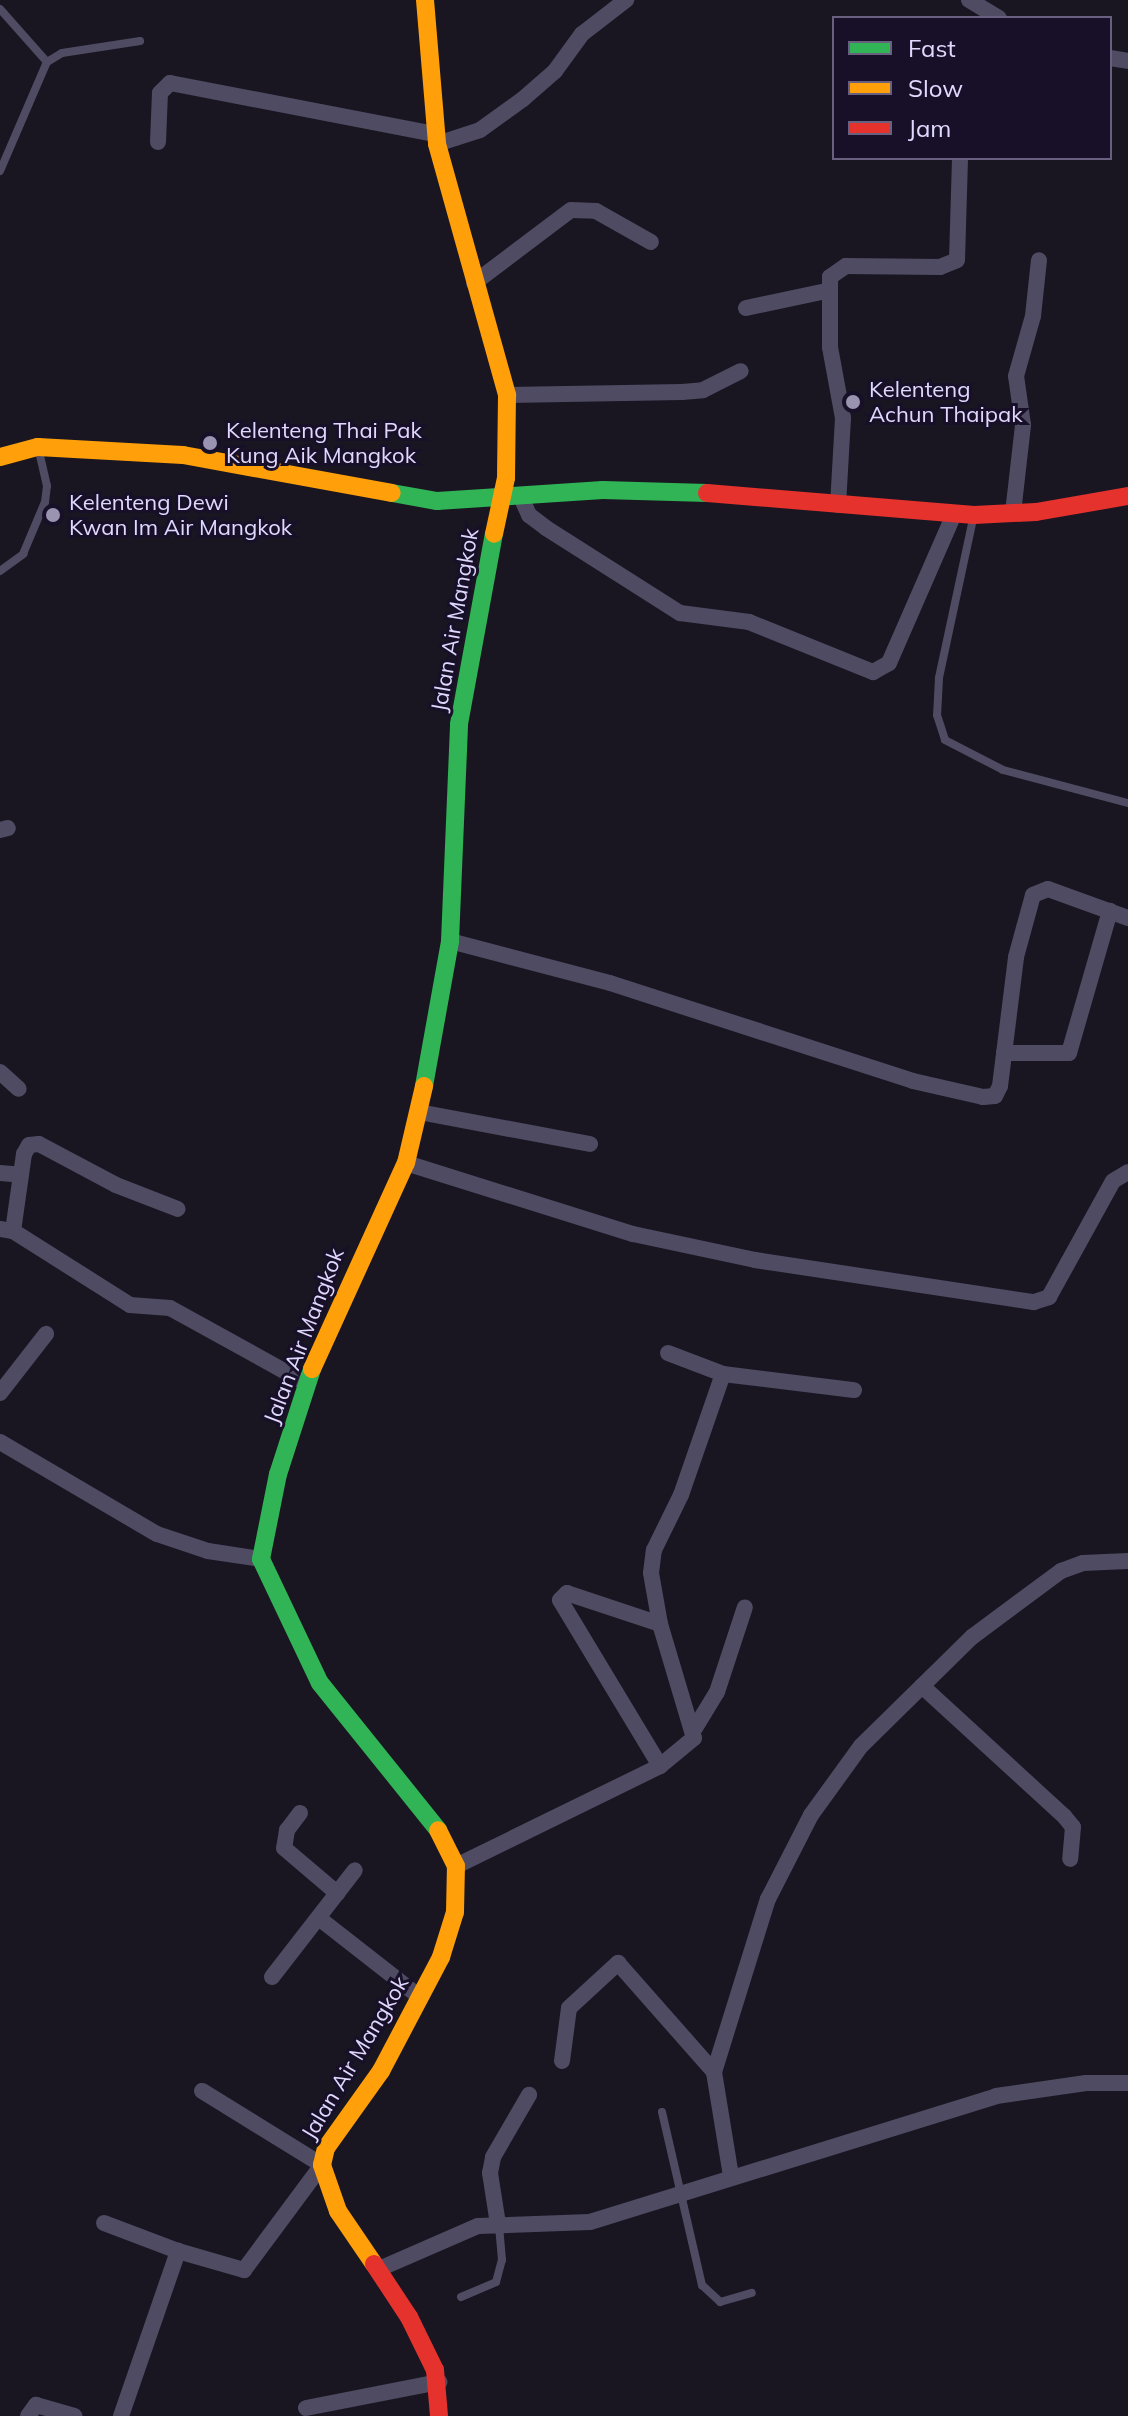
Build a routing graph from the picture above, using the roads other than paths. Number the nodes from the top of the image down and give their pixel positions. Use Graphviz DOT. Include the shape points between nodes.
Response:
graph roads {
  1 [pos="425,0"];
  2 [pos="626,0"];
  3 [pos="969,0"];
  4 [pos="0,9"];
  5 [pos="996,16"];
  6 [pos="140,41"];
  7 [pos="47,62"];
  8 [pos="436,139"];
  9 [pos="158,142"];
  10 [pos="960,160"];
  11 [pos="0,171"];
  12 [pos="651,242"];
  13 [pos="1039,260"];
  14 [pos="474,283"];
  15 [pos="826,291"];
  16 [pos="746,308"];
  17 [pos="741,371"];
  18 [pos="507,395"];
  19 [pos="38,447"];
  20 [pos="0,457"];
  21 [pos="1128,496"];
  22 [pos="511,498"];
  23 [pos="838,505"];
  24 [pos="1013,513"];
  25 [pos="954,514"];
  26 [pos="974,515"];
  27 [pos="0,571"];
  28 [pos="1128,803"];
  29 [pos="1110,911"];
  30 [pos="1128,918"];
  31 [pos="450,941"];
  32 [pos="1004,1053"];
  33 [pos="0,1072"];
  34 [pos="19,1089"];
  35 [pos="419,1112"];
  36 [pos="590,1144"];
  37 [pos="406,1163"];
  38 [pos="1128,1172"];
  39 [pos="0,1173"];
  40 [pos="21,1175"];
  41 [pos="178,1209"];
  42 [pos="7,1230"];
  43 [pos="46,1334"];
  44 [pos="668,1353"];
  45 [pos="723,1374"];
  46 [pos="306,1383"];
  47 [pos="854,1390"];
  48 [pos="0,1393"];
  49 [pos="0,1442"];
  50 [pos="261,1559"];
  51 [pos="1128,1561"];
  52 [pos="745,1607"];
  53 [pos="660,1624"];
  54 [pos="922,1686"];
  55 [pos="695,1728"];
  56 [pos="660,1766"];
  57 [pos="300,1813"];
  58 [pos="1070,1859"];
  59 [pos="456,1866"];
  60 [pos="355,1870"];
  61 [pos="337,1893"];
  62 [pos="320,1919"];
  63 [pos="272,1977"];
  64 [pos="420,1997"];
  65 [pos="562,2061"];
  66 [pos="714,2072"];
  67 [pos="1128,2083"];
  68 [pos="202,2091"];
  69 [pos="529,2095"];
  70 [pos="662,2112"];
  71 [pos="322,2165"];
  72 [pos="731,2176"];
  73 [pos="677,2193"];
  74 [pos="104,2223"];
  75 [pos="498,2224"];
  76 [pos="178,2251"];
  77 [pos="379,2269"];
  78 [pos="752,2293"];
  79 [pos="461,2297"];
  80 [pos="439,2382"];
  81 [pos="306,2408"];
  82 [pos="28,2416"];
  83 [pos="74,2416"];
  84 [pos="121,2416"];
  85 [pos="439,2416"];
  1 -- 8 [label="street, Jalan Air Mangkok"];
  2 -- 8 [label="street" via="582,34 555,71 523,99 480,130"];
  3 -- 5 [label="street"];
  4 -- 7 [label="lane"];
  6 -- 7 [label="lane" via="62,53"];
  7 -- 11 [label="lane"];
  8 -- 9 [label="street" via="170,83 160,93"];
  8 -- 14 [label="street, Jalan Air Mangkok"];
  10 -- 15 [label="street" via="957,260 940,267 846,266 830,277"];
  12 -- 14 [label="street" via="596,211 571,210"];
  13 -- 24 [label="street" via="1033,316 1016,376 1023,425"];
  14 -- 18 [label="street, Jalan Air Mangkok"];
  15 -- 16 [label="street"];
  15 -- 23 [label="street" via="843,418"];
  17 -- 18 [label="street" via="703,390"];
  18 -- 22 [label="street, Jalan Air Mangkok"];
  19 -- 20 [label="street, Jalan Air Mangkok"];
  19 -- 22 [label="street, Jalan Air Mangkok" via="183,455 437,501"];
  19 -- 27 [label="lane" via="47,486 45,502 23,554"];
  21 -- 24 [label="street, Jalan Air Mangkok"];
  22 -- 23 [label="street, Jalan Air Mangkok" via="603,490"];
  22 -- 25 [label="street" via="546,528 680,613 749,622 873,672 889,663"];
  22 -- 31 [label="street, Jalan Air Mangkok" via="469,650 459,724"];
  23 -- 25 [label="street, Jalan Air Mangkok"];
  24 -- 26 [label="street, Jalan Air Mangkok"];
  25 -- 26 [label="street, Jalan Air Mangkok"];
  26 -- 28 [label="lane" via="939,678 937,715 945,740 1003,770"];
  29 -- 30 [label="street"];
  29 -- 32 [label="street" via="1069,1053"];
  29 -- 32 [label="street" via="1048,889 1033,895 1016,957"];
  31 -- 32 [label="street" via="610,983 913,1081 983,1097 995,1096 1000,1086"];
  31 -- 35 [label="street, Jalan Air Mangkok"];
  33 -- 34 [label="street"];
  35 -- 36 [label="street"];
  35 -- 37 [label="street, Jalan Air Mangkok"];
  37 -- 38 [label="street" via="649,1237 755,1260 1034,1302 1049,1297 1113,1181"];
  37 -- 46 [label="street, Jalan Air Mangkok"];
  39 -- 40 [label="street"];
  40 -- 41 [label="street" via="29,1145 39,1144 116,1185"];
  40 -- 42 [label="street"];
  42 -- 46 [label="street" via="130,1305 170,1308"];
  43 -- 48 [label="street"];
  44 -- 45 [label="street"];
  45 -- 47 [label="street"];
  45 -- 53 [label="street" via="681,1495 654,1550 651,1573"];
  46 -- 50 [label="street, Jalan Air Mangkok" via="278,1474"];
  49 -- 50 [label="street" via="157,1534 208,1551"];
  50 -- 59 [label="street" via="320,1683 363,1743 436,1827"];
  51 -- 54 [label="street" via="1083,1563 1061,1571 972,1637"];
  52 -- 55 [label="street" via="717,1692"];
  53 -- 55 [label="street"];
  53 -- 56 [label="street" via="567,1593 560,1600"];
  54 -- 58 [label="street" via="1064,1816 1073,1827"];
  54 -- 66 [label="street" via="861,1746 811,1815 768,1899"];
  55 -- 56 [label="street" via="689,1745"];
  56 -- 59 [label="street"];
  57 -- 61 [label="street" via="287,1830 284,1848"];
  59 -- 64 [label="street, Jalan Air Mangkok" via="451,1931"];
  60 -- 61 [label="street"];
  61 -- 62 [label="street"];
  62 -- 63 [label="street"];
  62 -- 64 [label="street"];
  64 -- 71 [label="street, Jalan Air Mangkok" via="381,2071 326,2148"];
  65 -- 66 [label="street" via="569,2008 618,1963"];
  66 -- 72 [label="street"];
  67 -- 72 [label="street" via="1086,2083 996,2096"];
  68 -- 71 [label="street"];
  69 -- 75 [label="street" via="493,2157 490,2173"];
  70 -- 73 [label="lane"];
  71 -- 76 [label="street" via="244,2270"];
  71 -- 77 [label="street, Jalan Air Mangkok" via="338,2211"];
  72 -- 73 [label="street"];
  73 -- 75 [label="street" via="590,2222"];
  73 -- 78 [label="lane" via="708,2294 720,2302"];
  74 -- 76 [label="street"];
  75 -- 77 [label="street" via="460,2231"];
  75 -- 79 [label="lane" via="500,2274 487,2288"];
  76 -- 84 [label="street"];
  77 -- 80 [label="street, Jalan Air Mangkok"];
  80 -- 81 [label="street"];
  80 -- 85 [label="street, Jalan Air Mangkok"];
  82 -- 83 [label="street" via="36,2405"];
}
